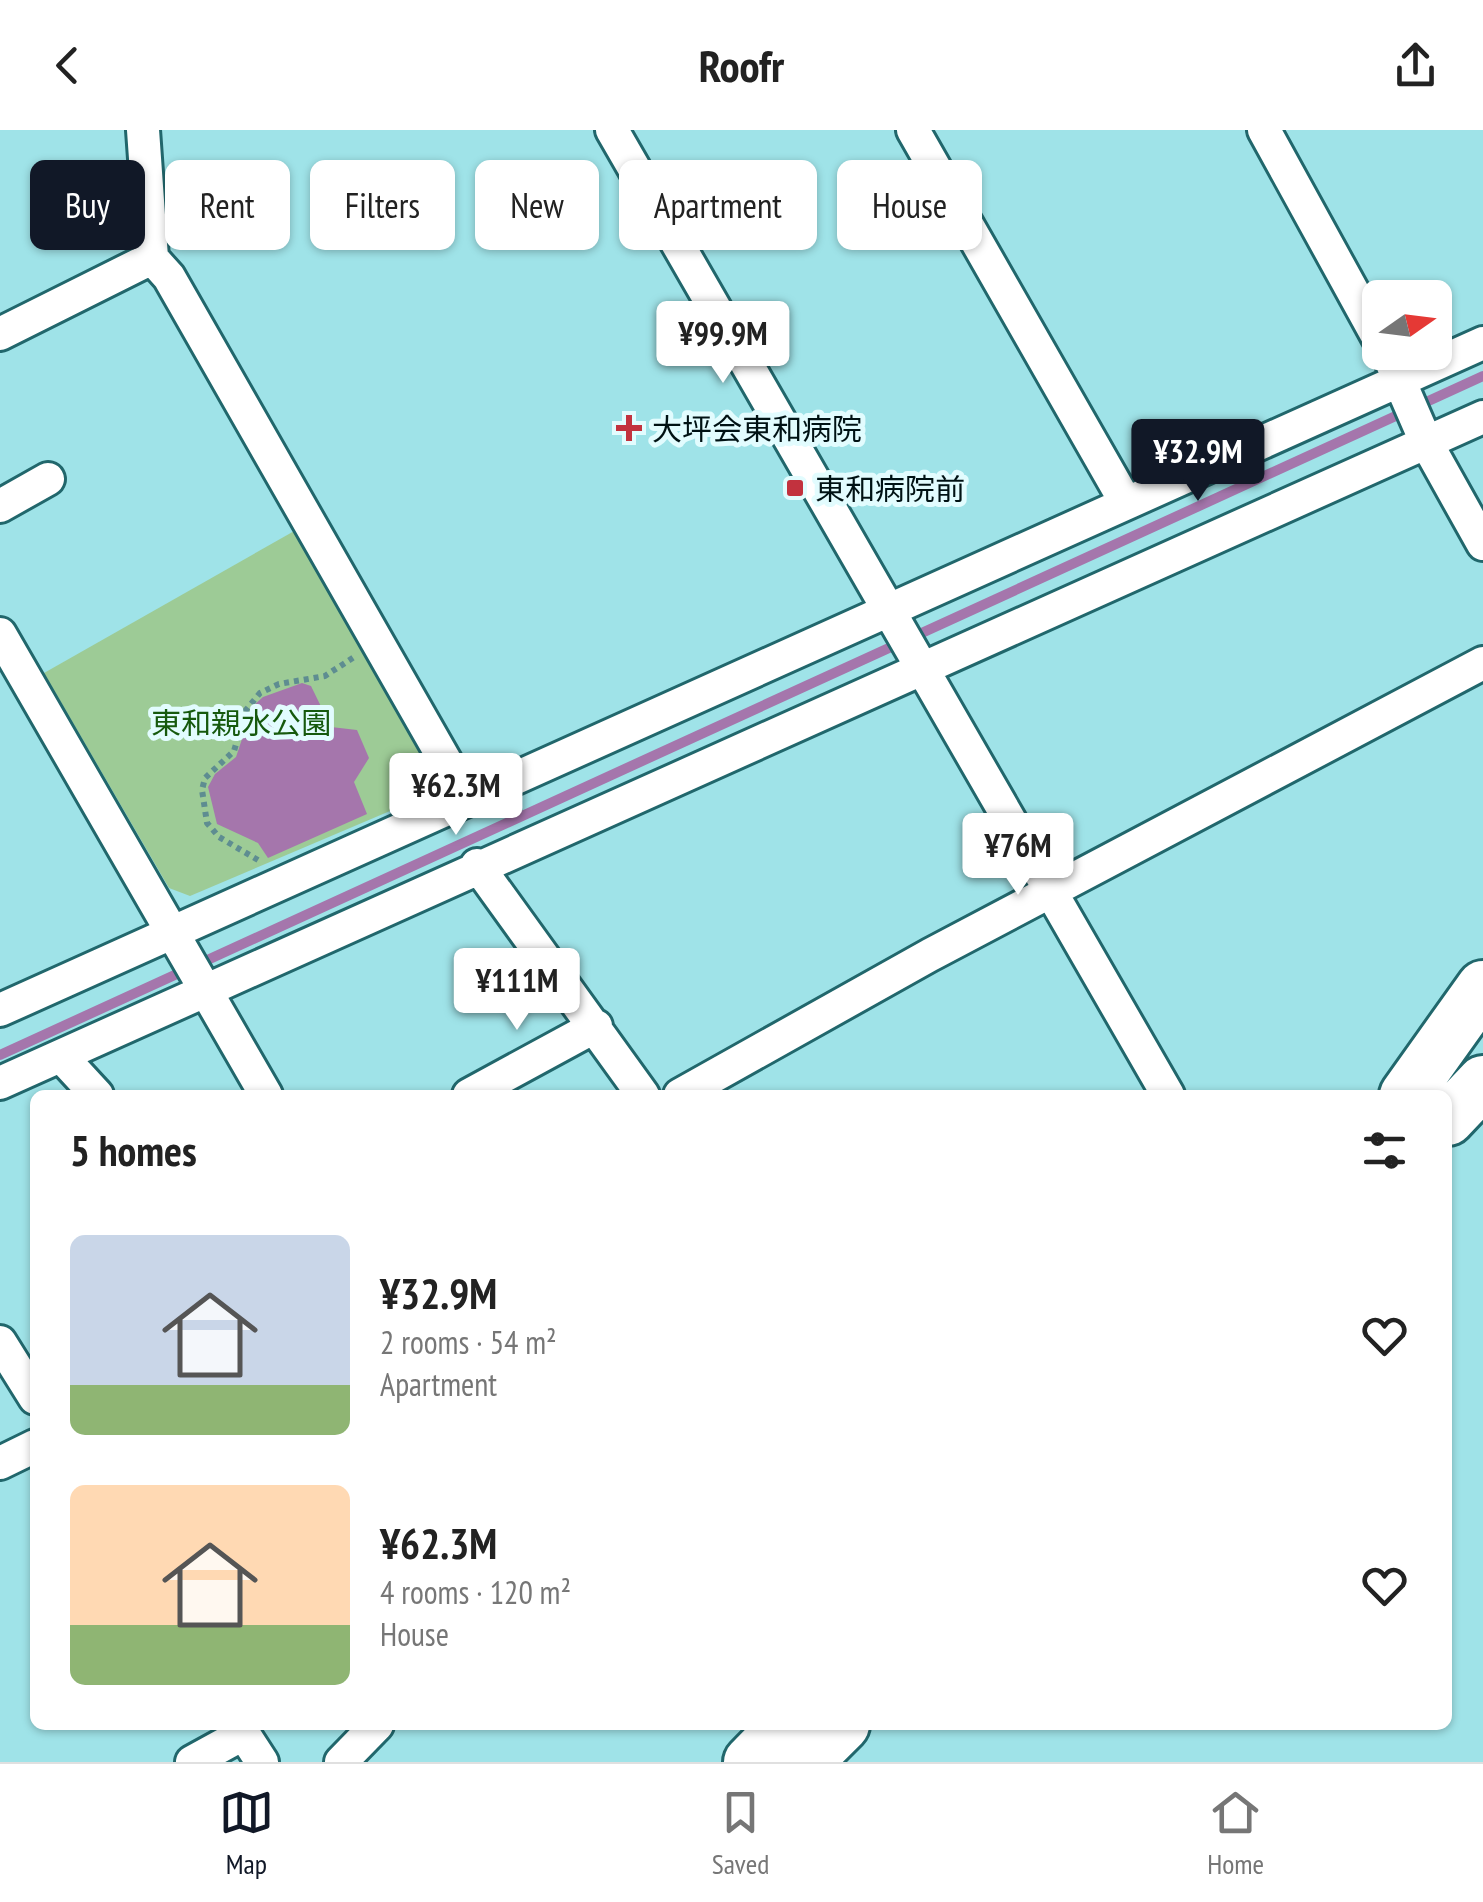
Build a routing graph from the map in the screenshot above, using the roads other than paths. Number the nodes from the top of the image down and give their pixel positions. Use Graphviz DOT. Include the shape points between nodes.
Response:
graph roads {
  1 [pos="143,130"];
  2 [pos="612,130"];
  3 [pos="913,130"];
  4 [pos="1264,130"];
  5 [pos="152,258"];
  6 [pos="1362,309"];
  7 [pos="0,334"];
  8 [pos="1483,343"];
  9 [pos="1452,351"];
  10 [pos="1388,370"];
  11 [pos="1395,370"];
  12 [pos="1483,417"];
  13 [pos="1426,442"];
  14 [pos="48,479"];
  15 [pos="1125,502"];
  16 [pos="0,506"];
  17 [pos="1483,544"];
  18 [pos="887,612"];
  19 [pos="0,634"];
  20 [pos="1483,663"];
  21 [pos="921,670"];
  22 [pos="466,799"];
  23 [pos="477,865"];
  24 [pos="1051,893"];
  25 [pos="171,930"];
  26 [pos="1483,987"];
  27 [pos="206,990"];
  28 [pos="0,1010"];
  29 [pos="1483,1024"];
  30 [pos="596,1026"];
  31 [pos="61,1056"];
  32 [pos="1483,1082"];
  33 [pos="0,1083"];
  34 [pos="92,1090"];
  35 [pos="263,1090"];
  36 [pos="478,1090"];
  37 [pos="641,1090"];
  38 [pos="689,1090"];
  39 [pos="1165,1090"];
  40 [pos="1412,1090"];
  41 [pos="1414,1090"];
  42 [pos="1483,1112"];
  43 [pos="1452,1114"];
  44 [pos="1452,1133"];
  45 [pos="0,1342"];
  46 [pos="30,1390"];
  47 [pos="30,1449"];
  48 [pos="0,1464"];
  49 [pos="240,1730"];
  50 [pos="373,1730"];
  51 [pos="781,1730"];
  52 [pos="837,1730"];
  53 [pos="192,1762"];
  54 [pos="262,1762"];
  55 [pos="341,1762"];
  56 [pos="750,1762"];
  57 [pos="806,1762"];
  1 -- 5 [label="street"];
  2 -- 18 [label="street"];
  3 -- 15 [label="street"];
  4 -- 6 [label="street"];
  5 -- 7 [label="street"];
  5 -- 22 [label="street"];
  8 -- 9 [label="street"];
  10 -- 15 [label="street"];
  11 -- 13 [label="street"];
  12 -- 13 [label="street"];
  13 -- 17 [label="street"];
  13 -- 21 [label="street"];
  14 -- 16 [label="street"];
  15 -- 18 [label="street"];
  18 -- 21 [label="street"];
  18 -- 22 [label="street"];
  19 -- 25 [label="street"];
  20 -- 24 [label="street"];
  21 -- 23 [label="street"];
  21 -- 24 [label="street"];
  22 -- 25 [label="street"];
  23 -- 27 [label="street"];
  23 -- 30 [label="street"];
  24 -- 38 [label="street"];
  24 -- 39 [label="street"];
  25 -- 27 [label="street"];
  25 -- 28 [label="street"];
  26 -- 40 [label="main road"];
  27 -- 31 [label="street"];
  27 -- 35 [label="street"];
  29 -- 41 [label="main road"];
  30 -- 36 [label="street"];
  30 -- 37 [label="street"];
  31 -- 33 [label="street"];
  31 -- 34 [label="street"];
  32 -- 43 [label="main road"];
  42 -- 44 [label="main road"];
  45 -- 46 [label="street"];
  47 -- 48 [label="street"];
  49 -- 53 [label="street"];
  49 -- 54 [label="street"];
  50 -- 55 [label="street"];
  51 -- 56 [label="main road"];
  52 -- 57 [label="main road"];
}
